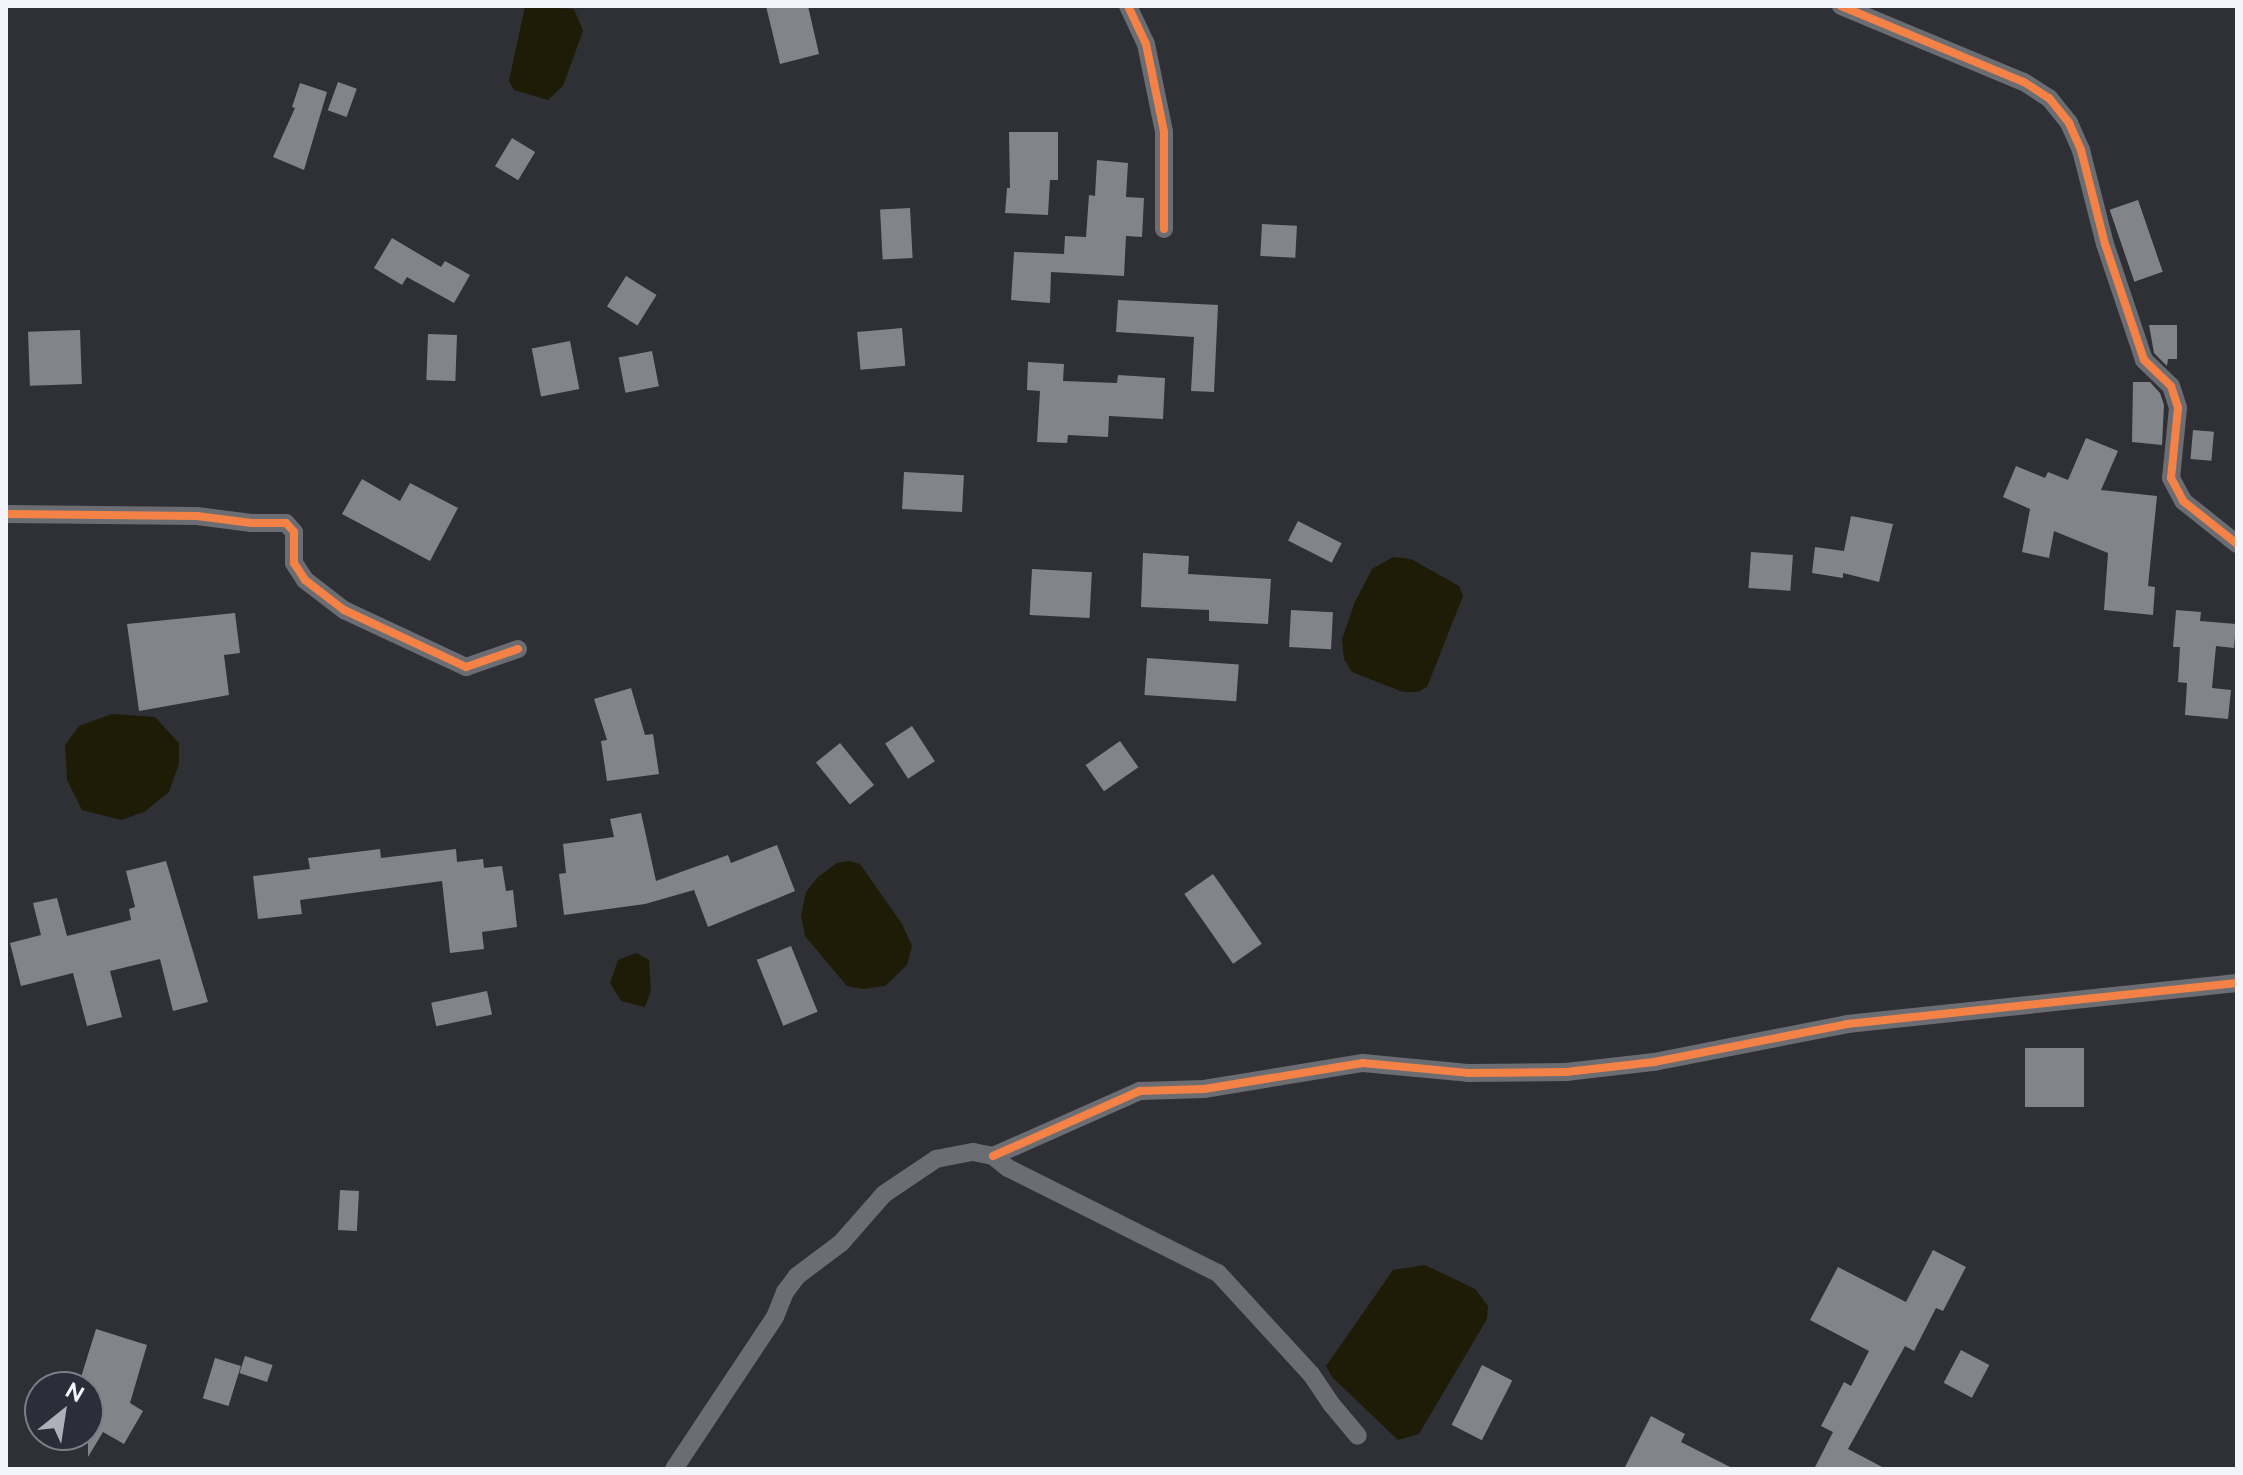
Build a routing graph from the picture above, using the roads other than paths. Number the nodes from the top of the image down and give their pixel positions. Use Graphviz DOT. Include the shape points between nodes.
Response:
graph roads {
  1 [pos="1128,6"];
  2 [pos="1841,6"];
  3 [pos="1164,229"];
  4 [pos="6,514"];
  5 [pos="2237,544"];
  6 [pos="518,649"];
  7 [pos="2237,983"];
  8 [pos="993,1156"];
  9 [pos="1358,1436"];
  10 [pos="674,1469"];
  1 -- 3 [label="street" via="1146,44 1164,132"];
  2 -- 5 [label="street" via="2024,82 2049,98 2069,123 2144,360 2171,386 2178,408 2171,478 2183,501"];
  4 -- 6 [label="street" via="197,516 286,523 294,532 294,563 305,580 344,610 466,667"];
  7 -- 8 [label="street" via="1847,1024 1654,1062 1566,1072 1468,1073 1363,1063 1204,1089 1140,1091"];
  8 -- 9 [label="street" via="1218,1273 1311,1374"];
  8 -- 10 [label="street" via="973,1152 936,1159 884,1194 841,1243 797,1276"];
}
